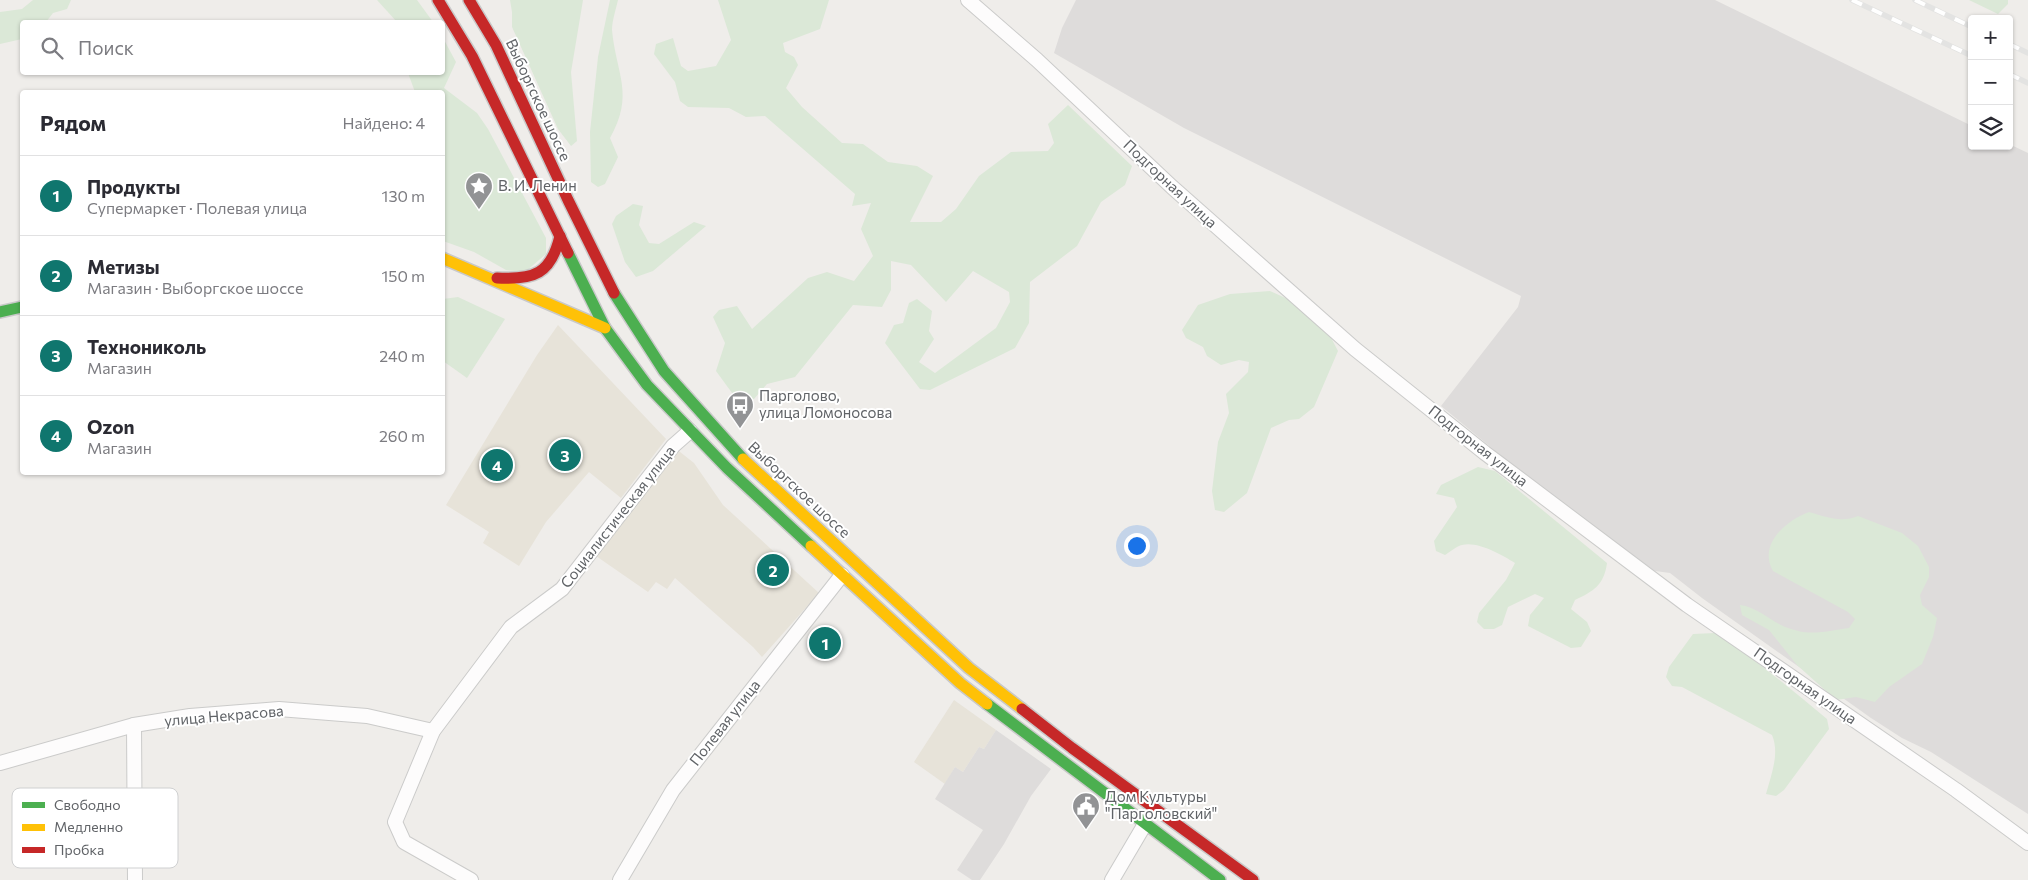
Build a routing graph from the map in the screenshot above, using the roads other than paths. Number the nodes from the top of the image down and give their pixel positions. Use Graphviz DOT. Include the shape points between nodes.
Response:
graph roads {
  1 [pos="438,0"];
  2 [pos="469,0"];
  3 [pos="968,0"];
  4 [pos="560,236"];
  5 [pos="445,259"];
  6 [pos="484,277"];
  7 [pos="20,307"];
  8 [pos="0,312"];
  9 [pos="605,328"];
  10 [pos="690,431"];
  11 [pos="842,575"];
  12 [pos="134,725"];
  13 [pos="433,731"];
  14 [pos="0,763"];
  15 [pos="134,788"];
  16 [pos="1145,824"];
  17 [pos="2028,843"];
  18 [pos="471,880"];
  19 [pos="620,880"];
  20 [pos="1112,880"];
  21 [pos="1220,880"];
  22 [pos="1253,880"];
  1 -- 4 [label="main road" via="472,56"];
  2 -- 22 [label="main road, Выборгское шоссе" via="496,45 610,286 664,371 693,404 740,456 969,668"];
  3 -- 17 [label="street, Подгорная улица" via="1355,349 1687,605"];
  4 -- 6 [label="main road" via="552,262 536,275 514,279"];
  4 -- 9 [label="main road"];
  5 -- 6 [label="main road"];
  6 -- 9 [label="main road"];
  7 -- 8 [label="main road"];
  9 -- 10 [label="main road" via="647,385"];
  10 -- 11 [label="main road"];
  10 -- 13 [label="street, Социалистическая улица" via="673,446 562,589 511,627"];
  11 -- 16 [label="main road" via="960,683"];
  11 -- 19 [label="street, Полевая улица" via="673,790"];
  12 -- 13 [label="street, улица Некрасова" via="190,716 279,709 368,716"];
  12 -- 14 [label="street, улица Некрасова"];
  12 -- 15 [label="street"];
  13 -- 18 [label="street, Социалистическая улица" via="395,822 404,842"];
  16 -- 20 [label="street"];
  16 -- 21 [label="main road"];
}
